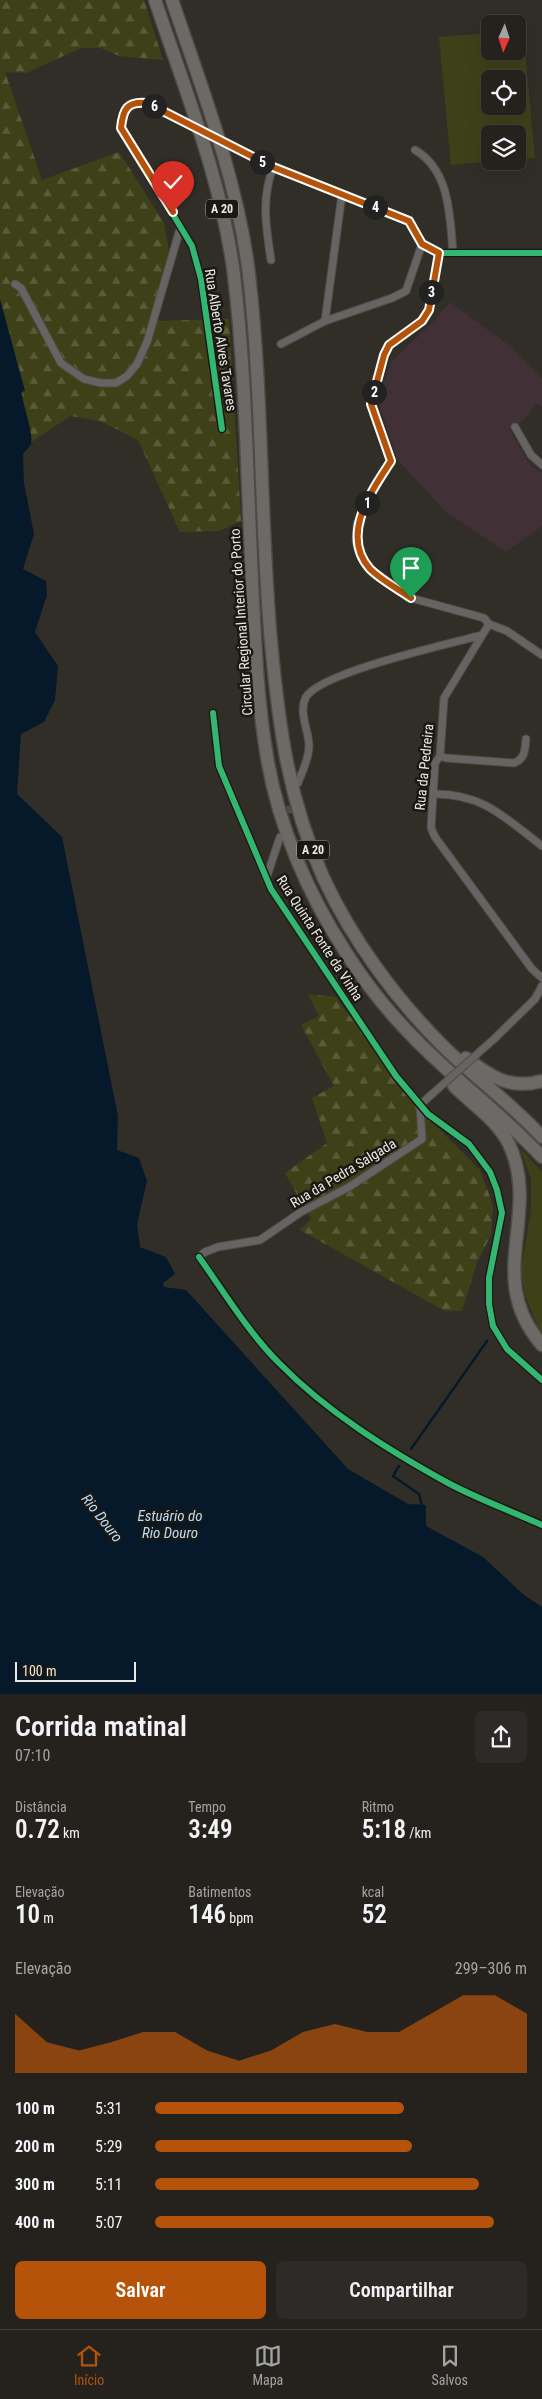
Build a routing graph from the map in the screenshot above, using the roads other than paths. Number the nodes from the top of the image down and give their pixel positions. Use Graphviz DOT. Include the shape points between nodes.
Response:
graph roads {
  1 [pos="155,0"];
  2 [pos="172,0"];
  3 [pos="415,150"];
  4 [pos="273,167"];
  5 [pos="342,194"];
  6 [pos="180,229"];
  7 [pos="422,244"];
  8 [pos="439,253"];
  9 [pos="453,253"];
  10 [pos="542,253"];
  11 [pos="271,260"];
  12 [pos="15,284"];
  13 [pos="325,321"];
  14 [pos="280,344"];
  15 [pos="515,427"];
  16 [pos="222,429"];
  17 [pos="542,465"];
  18 [pos="489,624"];
  19 [pos="482,635"];
  20 [pos="542,654"];
  21 [pos="214,713"];
  22 [pos="526,740"];
  23 [pos="440,756"];
  24 [pos="298,783"];
  25 [pos="435,794"];
  26 [pos="280,837"];
  27 [pos="542,846"];
  28 [pos="266,879"];
  29 [pos="542,978"];
  30 [pos="542,986"];
  31 [pos="427,1028"];
  32 [pos="416,1040"];
  33 [pos="542,1081"];
  34 [pos="420,1105"];
  35 [pos="542,1137"];
  36 [pos="542,1157"];
  37 [pos="216,1281"];
  38 [pos="542,1345"];
  39 [pos="542,1380"];
  1 -- 32 [label="highway, Circular Regional Interior do Porto / A 20" via="221,206 234,274 240,330 257,678 270,771 285,826 309,886 344,950 382,1003"];
  2 -- 31 [label="highway, Circular Regional Interior do Porto / A 20" via="237,206 249,273 268,606 284,754 302,822 324,879 359,941 396,993"];
  3 -- 9 [label="street" via="427,157 448,194"];
  4 -- 5 [label="street"];
  4 -- 6 [label="street, Rua Alberto Alves Tavares, bridge" via="147,103 136,102 128,107 122,115 121,128 173,212"];
  4 -- 11 [label="street" via="264,207"];
  5 -- 7 [label="street" via="409,221"];
  5 -- 13 [label="street"];
  6 -- 12 [label="street" via="147,342 128,376 116,383 84,379 61,363 21,288"];
  6 -- 16 [label="street, Rua Alberto Alves Tavares" via="192,246 201,279"];
  7 -- 8 [label="street"];
  7 -- 13 [label="street" via="406,291"];
  8 -- 9 [label="street"];
  8 -- 18 [label="street" via="429,310 422,321 389,345 384,355 371,404 391,461 376,484 358,524 356,541 371,570 411,598 484,618"];
  9 -- 10 [label="street"];
  13 -- 14 [label="street"];
  15 -- 17 [label="street" via="531,455"];
  18 -- 19 [label="street, Rua da Pedreira"];
  18 -- 20 [label="street"];
  19 -- 23 [label="street, Rua da Pedreira" via="444,698"];
  19 -- 24 [label="street" via="382,662 316,688 306,697 304,706 309,746"];
  21 -- 28 [label="street, Rua Quinta Fonte da Vinha" via="219,766"];
  22 -- 23 [label="street" via="524,755 514,763"];
  23 -- 25 [label="street, Rua da Pedreira" via="435,763"];
  25 -- 27 [label="street" via="454,794 486,804"];
  25 -- 29 [label="street, Rua da Pedreira" via="431,828 435,837 532,969"];
  26 -- 28 [label="street"];
  28 -- 34 [label="street, Rua Quinta Fonte da Vinha" via="396,1076"];
  30 -- 34 [label="street, bridge" via="535,999 494,1039"];
  31 -- 33 [label="highway" via="494,1077 511,1084 529,1085"];
  31 -- 35 [label="highway, Circular Regional Interior do Porto / A 20"];
  32 -- 36 [label="highway, Circular Regional Interior do Porto / A 20"];
  32 -- 38 [label="highway" via="433,1066 493,1122 509,1144 519,1169 522,1189 514,1261 515,1286 521,1311"];
  34 -- 37 [label="street, Rua da Pedra Salgada" via="422,1139 260,1240 218,1247 199,1257"];
  34 -- 39 [label="street, Rua Quinta Fonte da Vinha" via="470,1144 490,1172 502,1213 490,1278 489,1304 493,1326 507,1349"];
}
